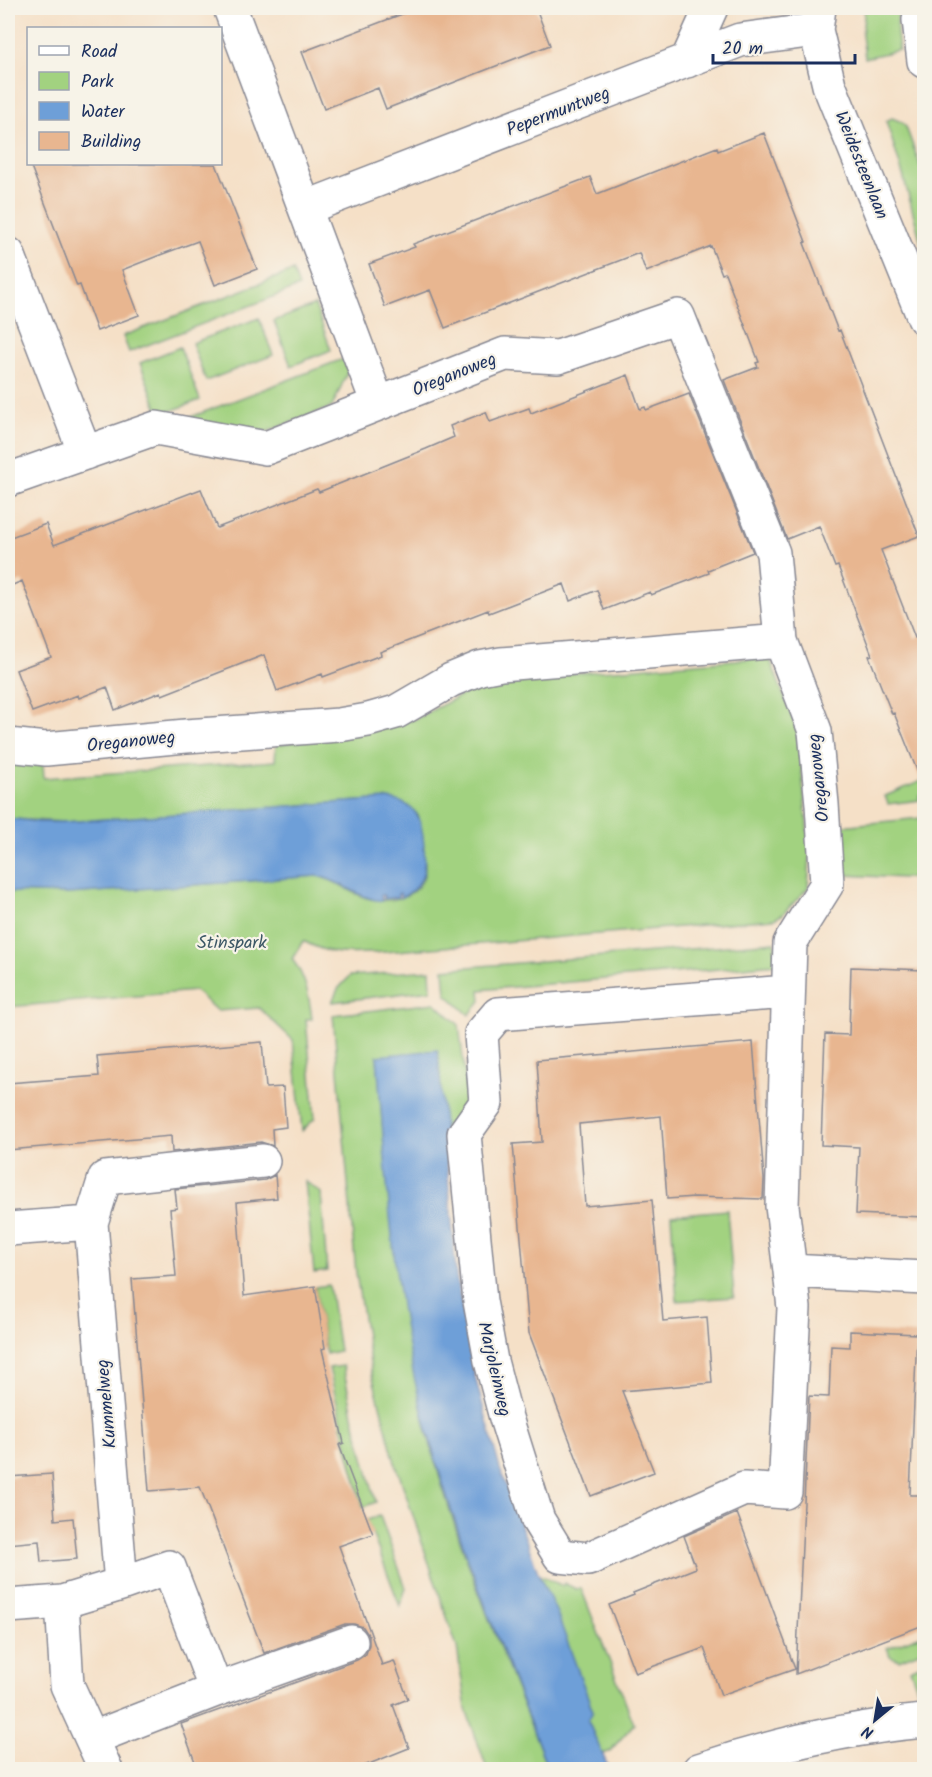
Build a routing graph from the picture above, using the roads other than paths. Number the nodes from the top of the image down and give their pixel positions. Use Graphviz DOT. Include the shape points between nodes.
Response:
graph roads {
  1 [pos="230,8"];
  2 [pos="711,8"];
  3 [pos="921,8"];
  4 [pos="818,19"];
  5 [pos="687,61"];
  6 [pos="924,61"];
  7 [pos="305,208"];
  8 [pos="8,254"];
  9 [pos="924,318"];
  10 [pos="378,404"];
  11 [pos="85,453"];
  12 [pos="8,480"];
  13 [pos="781,641"];
  14 [pos="8,745"];
  15 [pos="827,884"];
  16 [pos="787,992"];
  17 [pos="262,1161"];
  18 [pos="91,1223"];
  19 [pos="8,1229"];
  20 [pos="790,1271"];
  21 [pos="924,1278"];
  22 [pos="120,1584"];
  23 [pos="62,1602"];
  24 [pos="8,1606"];
  25 [pos="351,1642"];
  26 [pos="216,1690"];
  27 [pos="924,1721"];
  28 [pos="93,1738"];
  29 [pos="106,1770"];
  30 [pos="699,1770"];
  1 -- 7 [label="street"];
  2 -- 5 [label="street"];
  3 -- 6 [label="street"];
  4 -- 5 [label="street, Pepermuntweg" via="740,40"];
  4 -- 9 [label="street, Weidesteenlaan" via="829,86"];
  5 -- 7 [label="street, Pepermuntweg"];
  7 -- 10 [label="street"];
  8 -- 11 [label="street"];
  10 -- 11 [label="street, Oreganoweg" via="266,448 156,428"];
  10 -- 13 [label="street, Oreganoweg" via="505,354 558,357 678,316 773,553"];
  11 -- 12 [label="street, Oreganoweg"];
  13 -- 14 [label="street, Oreganoweg" via="501,664 451,680 396,712 339,725 46,749"];
  13 -- 15 [label="street, Oreganoweg" via="815,730"];
  15 -- 16 [label="street, Marjoleinweg" via="790,943"];
  16 -- 20 [label="street, Marjoleinweg" via="782,1206"];
  16 -- 20 [label="street, Marjoleinweg" via="498,1014 481,1034 486,1103 464,1134 480,1301 506,1418 538,1520 560,1556 588,1559 744,1489 785,1492 794,1308"];
  17 -- 18 [label="street, Kummelweg" via="105,1178"];
  18 -- 19 [label="street"];
  18 -- 22 [label="street, Kummelweg"];
  20 -- 21 [label="street"];
  22 -- 23 [label="street"];
  22 -- 26 [label="street" via="169,1567"];
  23 -- 24 [label="street"];
  23 -- 28 [label="street" via="67,1685"];
  25 -- 26 [label="street"];
  26 -- 28 [label="street"];
  27 -- 30 [label="street" via="809,1738"];
  28 -- 29 [label="street"];
}
